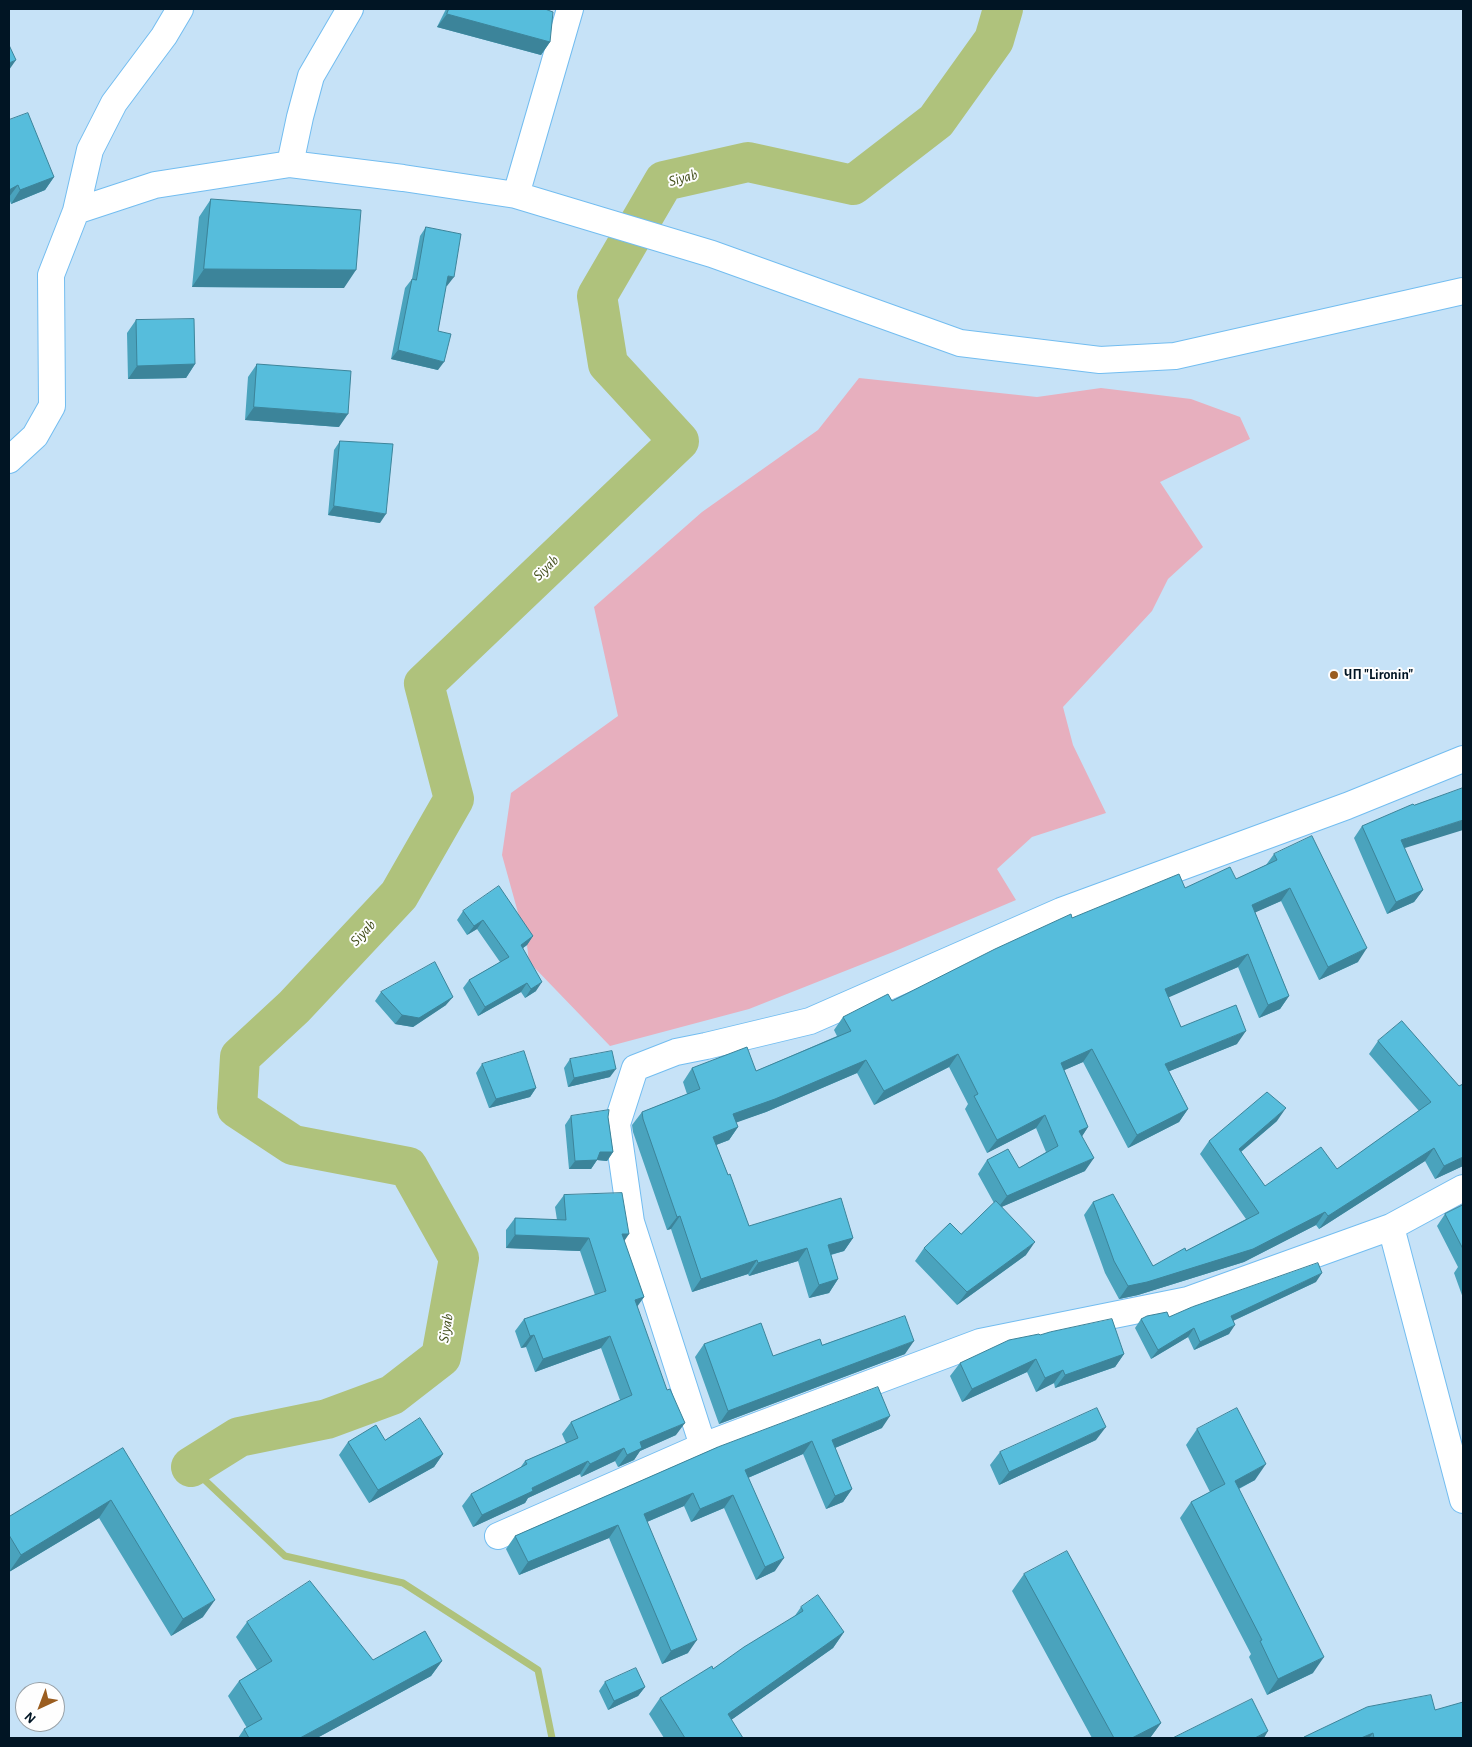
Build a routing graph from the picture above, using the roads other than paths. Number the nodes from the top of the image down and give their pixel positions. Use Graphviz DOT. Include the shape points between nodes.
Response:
graph roads {
  1 [pos="180,9"];
  2 [pos="350,9"];
  3 [pos="570,9"];
  4 [pos="290,164"];
  5 [pos="516,194"];
  6 [pos="76,211"];
  7 [pos="1463,291"];
  8 [pos="9,460"];
  9 [pos="1463,759"];
  10 [pos="1463,1188"];
  11 [pos="1391,1226"];
  12 [pos="703,1446"];
  13 [pos="1463,1500"];
  14 [pos="498,1536"];
  1 -- 6 [label="street" via="114,103 90,150"];
  2 -- 4 [label="street" via="311,76"];
  3 -- 5 [label="street"];
  4 -- 5 [label="street"];
  4 -- 6 [label="street" via="155,185"];
  5 -- 7 [label="street" via="712,254 960,343 1100,360 1175,356"];
  6 -- 8 [label="street" via="51,275 52,406 35,436"];
  9 -- 12 [label="street" via="1347,806 1060,911 810,1021 676,1052 635,1068 617,1124 631,1222"];
  10 -- 11 [label="street"];
  11 -- 12 [label="street" via="1188,1300 980,1342"];
  11 -- 13 [label="street"];
  12 -- 14 [label="street"];
}
